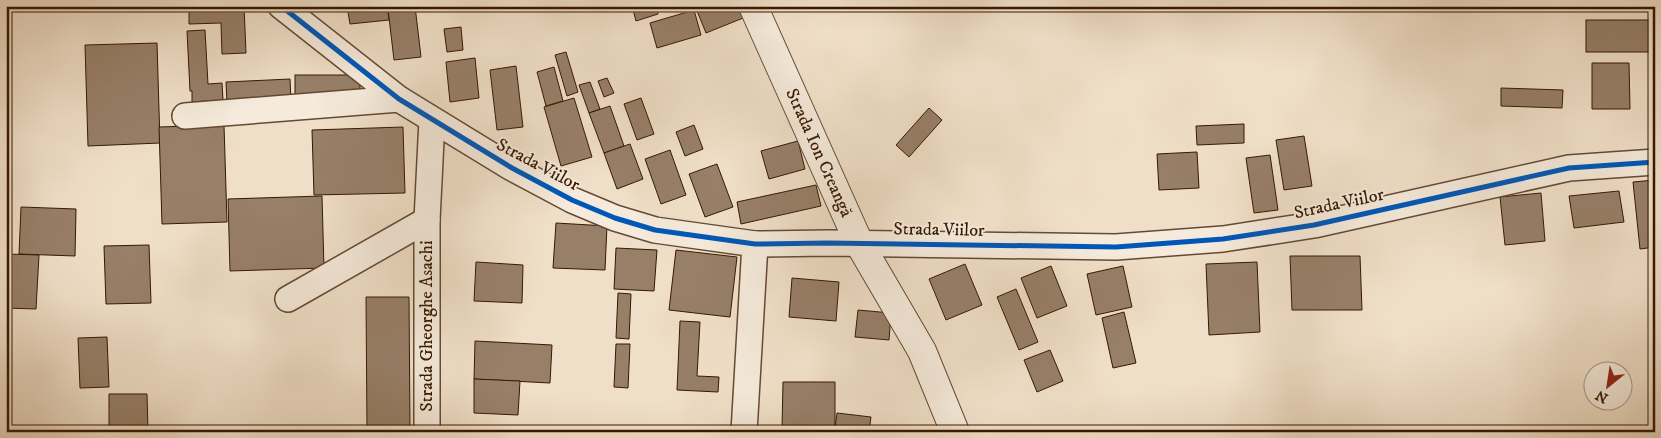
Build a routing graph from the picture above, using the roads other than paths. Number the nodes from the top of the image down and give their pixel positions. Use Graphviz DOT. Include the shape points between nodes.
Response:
graph roads {
  1 [pos="281,6"];
  2 [pos="753,6"];
  3 [pos="398,99"];
  4 [pos="185,116"];
  5 [pos="432,120"];
  6 [pos="1655,162"];
  7 [pos="427,220"];
  8 [pos="859,243"];
  9 [pos="755,244"];
  10 [pos="288,299"];
  11 [pos="427,432"];
  12 [pos="744,432"];
  13 [pos="954,432"];
  1 -- 3 [label="street, Strada Viilor"];
  2 -- 8 [label="street, Strada Ion Creangă"];
  3 -- 4 [label="street"];
  3 -- 5 [label="street, Strada Viilor"];
  5 -- 7 [label="street, Strada Gheorghe Asachi"];
  5 -- 9 [label="street, Strada Viilor" via="512,168 572,200 615,218 655,230"];
  6 -- 8 [label="street, Strada Viilor" via="1569,168 1314,225 1223,240 1116,247"];
  7 -- 10 [label="street, Strada Gheorghe Asachi"];
  7 -- 11 [label="street, Strada Gheorghe Asachi"];
  8 -- 9 [label="street, Strada Viilor"];
  8 -- 13 [label="street, Strada Ion Creangă" via="922,351"];
  9 -- 12 [label="street"];
}
